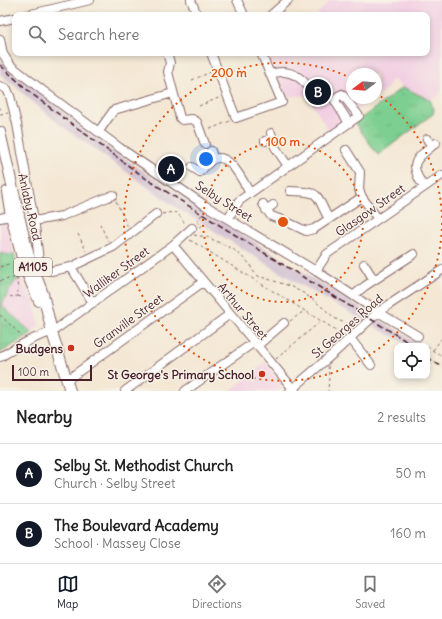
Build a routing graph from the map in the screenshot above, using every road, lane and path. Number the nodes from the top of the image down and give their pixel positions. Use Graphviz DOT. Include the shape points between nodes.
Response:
graph roads {
  1 [pos="191,0"];
  2 [pos="237,0"];
  3 [pos="288,0"];
  4 [pos="84,1"];
  5 [pos="39,12"];
  6 [pos="195,12"];
  7 [pos="243,12"];
  8 [pos="274,12"];
  9 [pos="12,19"];
  10 [pos="0,21"];
  11 [pos="0,38"];
  12 [pos="168,56"];
  13 [pos="212,56"];
  14 [pos="262,56"];
  15 [pos="217,69"];
  16 [pos="271,74"];
  17 [pos="192,80"];
  18 [pos="0,86"];
  19 [pos="173,93"];
  20 [pos="227,94"];
  21 [pos="318,100"];
  22 [pos="199,106"];
  23 [pos="0,107"];
  24 [pos="0,113"];
  25 [pos="236,118"];
  26 [pos="350,123"];
  27 [pos="210,129"];
  28 [pos="99,131"];
  29 [pos="0,132"];
  30 [pos="427,139"];
  31 [pos="265,141"];
  32 [pos="205,144"];
  33 [pos="341,158"];
  34 [pos="0,162"];
  35 [pos="192,166"];
  36 [pos="288,166"];
  37 [pos="442,175"];
  38 [pos="424,187"];
  39 [pos="250,193"];
  40 [pos="294,194"];
  41 [pos="113,195"];
  42 [pos="362,196"];
  43 [pos="12,200"];
  44 [pos="267,206"];
  45 [pos="204,211"];
  46 [pos="156,214"];
  47 [pos="11,216"];
  48 [pos="0,218"];
  49 [pos="228,218"];
  50 [pos="329,219"];
  51 [pos="378,219"];
  52 [pos="34,221"];
  53 [pos="100,224"];
  54 [pos="189,230"];
  55 [pos="131,233"];
  56 [pos="78,234"];
  57 [pos="173,245"];
  58 [pos="111,248"];
  59 [pos="409,254"];
  60 [pos="89,258"];
  61 [pos="11,263"];
  62 [pos="364,264"];
  63 [pos="0,267"];
  64 [pos="71,267"];
  65 [pos="442,270"];
  66 [pos="316,271"];
  67 [pos="374,280"];
  68 [pos="0,281"];
  69 [pos="203,282"];
  70 [pos="354,295"];
  71 [pos="10,296"];
  72 [pos="18,296"];
  73 [pos="24,298"];
  74 [pos="93,303"];
  75 [pos="304,310"];
  76 [pos="378,312"];
  77 [pos="230,314"];
  78 [pos="0,315"];
  79 [pos="321,321"];
  80 [pos="284,323"];
  81 [pos="358,330"];
  82 [pos="52,332"];
  83 [pos="418,336"];
  84 [pos="350,338"];
  85 [pos="442,338"];
  86 [pos="25,342"];
  87 [pos="255,344"];
  88 [pos="430,349"];
  89 [pos="433,351"];
  90 [pos="442,356"];
  91 [pos="0,357"];
  92 [pos="327,359"];
  93 [pos="272,363"];
  94 [pos="372,365"];
  95 [pos="67,380"];
  96 [pos="293,390"];
  97 [pos="70,391"];
  98 [pos="125,391"];
  99 [pos="185,391"];
  100 [pos="328,391"];
  1 -- 6 [label="street"];
  2 -- 7 [label="street"];
  3 -- 8 [label="street"];
  4 -- 5 [label="street"];
  9 -- 10 [label="street"];
  11 -- 28 [label="street, Selby Street" via="3,54 10,65"];
  12 -- 19 [label="street" via="170,63 168,72"];
  13 -- 15 [label="street"];
  14 -- 16 [label="street"];
  15 -- 17 [label="path"];
  15 -- 20 [label="street"];
  16 -- 21 [label="street" via="282,72 299,77"];
  16 -- 25 [label="street" via="282,102"];
  18 -- 52 [label="street, Anlaby Road" via="7,89 10,96"];
  19 -- 28 [label="street" via="114,110"];
  19 -- 32 [label="street" via="181,119 192,119 197,122"];
  20 -- 22 [label="path"];
  20 -- 25 [label="street"];
  23 -- 24 [label="path"];
  25 -- 27 [label="path"];
  26 -- 26 [label="street" via="359,116 342,94 335,101"];
  26 -- 36 [label="street"];
  28 -- 49 [label="street, Selby Street" via="206,206"];
  29 -- 43 [label="main road, Anlaby Road / A1105"];
  30 -- 38 [label="street" via="434,145 419,156 415,167 415,175"];
  31 -- 36 [label="street" via="272,135 275,147"];
  33 -- 42 [label="street" via="347,152 360,172 358,190"];
  34 -- 43 [label="main road, Anlaby Road / A1105"];
  35 -- 39 [label="street" via="200,172 212,155 226,159"];
  36 -- 39 [label="street"];
  37 -- 38 [label="street, Glasgow Street"];
  38 -- 51 [label="street, Glasgow Street"];
  39 -- 49 [label="street" via="239,200"];
  40 -- 50 [label="street" via="311,192 318,195"];
  41 -- 52 [label="street" via="62,216"];
  41 -- 55 [label="path"];
  42 -- 50 [label="street"];
  42 -- 51 [label="street"];
  43 -- 47 [label="main road, Anlaby Road / A1105"];
  43 -- 82 [label="main road, Anlaby Road / A1105" via="43,294"];
  44 -- 50 [label="street" via="271,216 306,231"];
  45 -- 54 [label="path, bridge"];
  46 -- 54 [label="path" via="173,211"];
  46 -- 55 [label="street"];
  47 -- 48 [label="street"];
  47 -- 82 [label="main road, Anlaby Road / A1105" via="25,269"];
  49 -- 66 [label="street, Selby Street"];
  51 -- 66 [label="street, Glasgow Street" via="327,254"];
  52 -- 64 [label="street, Anlaby Road" via="39,261 45,269 51,271"];
  53 -- 58 [label="path"];
  54 -- 57 [label="street, Walliker Street"];
  54 -- 75 [label="path"];
  54 -- 81 [label="path" via="233,249 250,264 258,276 290,286 305,294 336,320"];
  55 -- 58 [label="street"];
  56 -- 60 [label="path"];
  57 -- 69 [label="street, Arthur Street"];
  57 -- 74 [label="street, Walliker Street"];
  58 -- 60 [label="street"];
  59 -- 67 [label="street"];
  60 -- 64 [label="street"];
  61 -- 63 [label="path"];
  62 -- 67 [label="street"];
  64 -- 74 [label="street"];
  65 -- 76 [label="street, St Georges Road"];
  66 -- 70 [label="street, Selby Street"];
  67 -- 70 [label="street"];
  68 -- 72 [label="path" via="17,277"];
  69 -- 77 [label="street, Arthur Street"];
  69 -- 95 [label="street, Granville Street"];
  70 -- 76 [label="street, Selby Street"];
  71 -- 72 [label="path"];
  72 -- 73 [label="path"];
  74 -- 82 [label="street, Walliker Street"];
  75 -- 79 [label="path"];
  75 -- 80 [label="path" via="287,324"];
  76 -- 81 [label="street, St Georges Road"];
  76 -- 83 [label="street, Selby Street"];
  77 -- 87 [label="street, Arthur Street"];
  77 -- 98 [label="street"];
  78 -- 86 [label="path"];
  79 -- 84 [label="path"];
  79 -- 93 [label="path"];
  80 -- 87 [label="street"];
  81 -- 84 [label="street, St Georges Road"];
  82 -- 86 [label="street, Walliker Street"];
  82 -- 95 [label="main road, Anlaby Road / A1105"];
  84 -- 92 [label="street, St Georges Road"];
  84 -- 94 [label="street"];
  85 -- 89 [label="path"];
  86 -- 91 [label="street, Walliker Street"];
  87 -- 93 [label="street, Arthur Street"];
  87 -- 99 [label="street"];
  88 -- 89 [label="path"];
  89 -- 90 [label="path"];
  92 -- 96 [label="street, St Georges Road"];
  92 -- 100 [label="path" via="330,363"];
  93 -- 96 [label="street, Arthur Street"];
  95 -- 97 [label="main road, Anlaby Road / A1105"];
}
